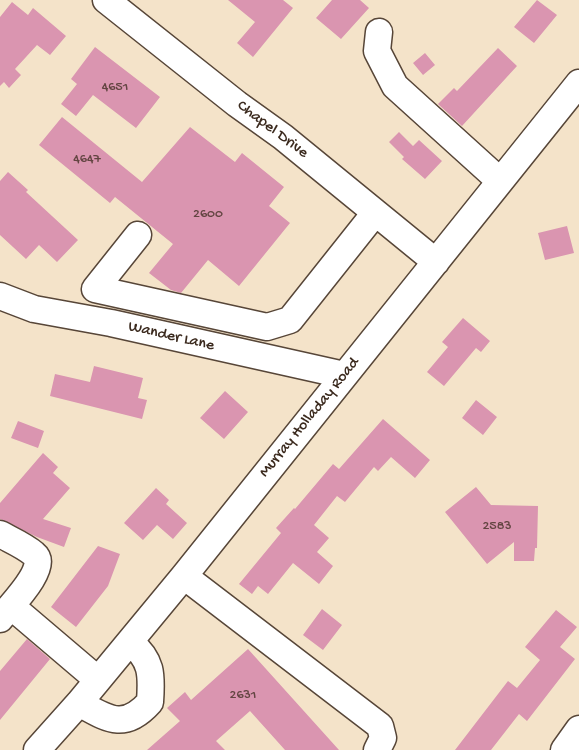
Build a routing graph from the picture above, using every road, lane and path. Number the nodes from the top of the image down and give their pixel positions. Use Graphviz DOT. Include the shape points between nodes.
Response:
graph roads {
  1 [pos="106,0"];
  2 [pos="378,32"];
  3 [pos="576,93"];
  4 [pos="500,181"];
  5 [pos="375,213"];
  6 [pos="138,235"];
  7 [pos="436,262"];
  8 [pos="0,296"];
  9 [pos="344,375"];
  10 [pos="0,534"];
  11 [pos="184,576"];
  12 [pos="5,612"];
  13 [pos="130,642"];
  14 [pos="98,680"];
  15 [pos="79,703"];
  16 [pos="579,729"];
  17 [pos="380,741"];
  18 [pos="37,750"];
  19 [pos="564,750"];
  1 -- 5 [label="street, Chapel Drive"];
  2 -- 4 [label="street" via="377,50 395,86"];
  3 -- 4 [label="street, Murray Holladay Road"];
  4 -- 7 [label="street, Murray Holladay Road"];
  5 -- 6 [label="street" via="290,320 267,327 95,290"];
  5 -- 7 [label="street, Chapel Drive"];
  7 -- 9 [label="street, Murray Holladay Road"];
  8 -- 9 [label="street, Wander Lane" via="34,309"];
  9 -- 11 [label="street, Murray Holladay Road"];
  10 -- 12 [label="street" via="35,555 39,564 36,573"];
  11 -- 13 [label="street, Murray Holladay Road"];
  11 -- 17 [label="street" via="380,726"];
  12 -- 14 [label="street"];
  13 -- 14 [label="street, Murray Holladay Road"];
  13 -- 15 [label="street" via="141,651 149,665 150,702 140,714 124,720 110,719"];
  14 -- 15 [label="street, Murray Holladay Road"];
  15 -- 18 [label="street, Murray Holladay Road"];
  16 -- 19 [label="street"];
}
